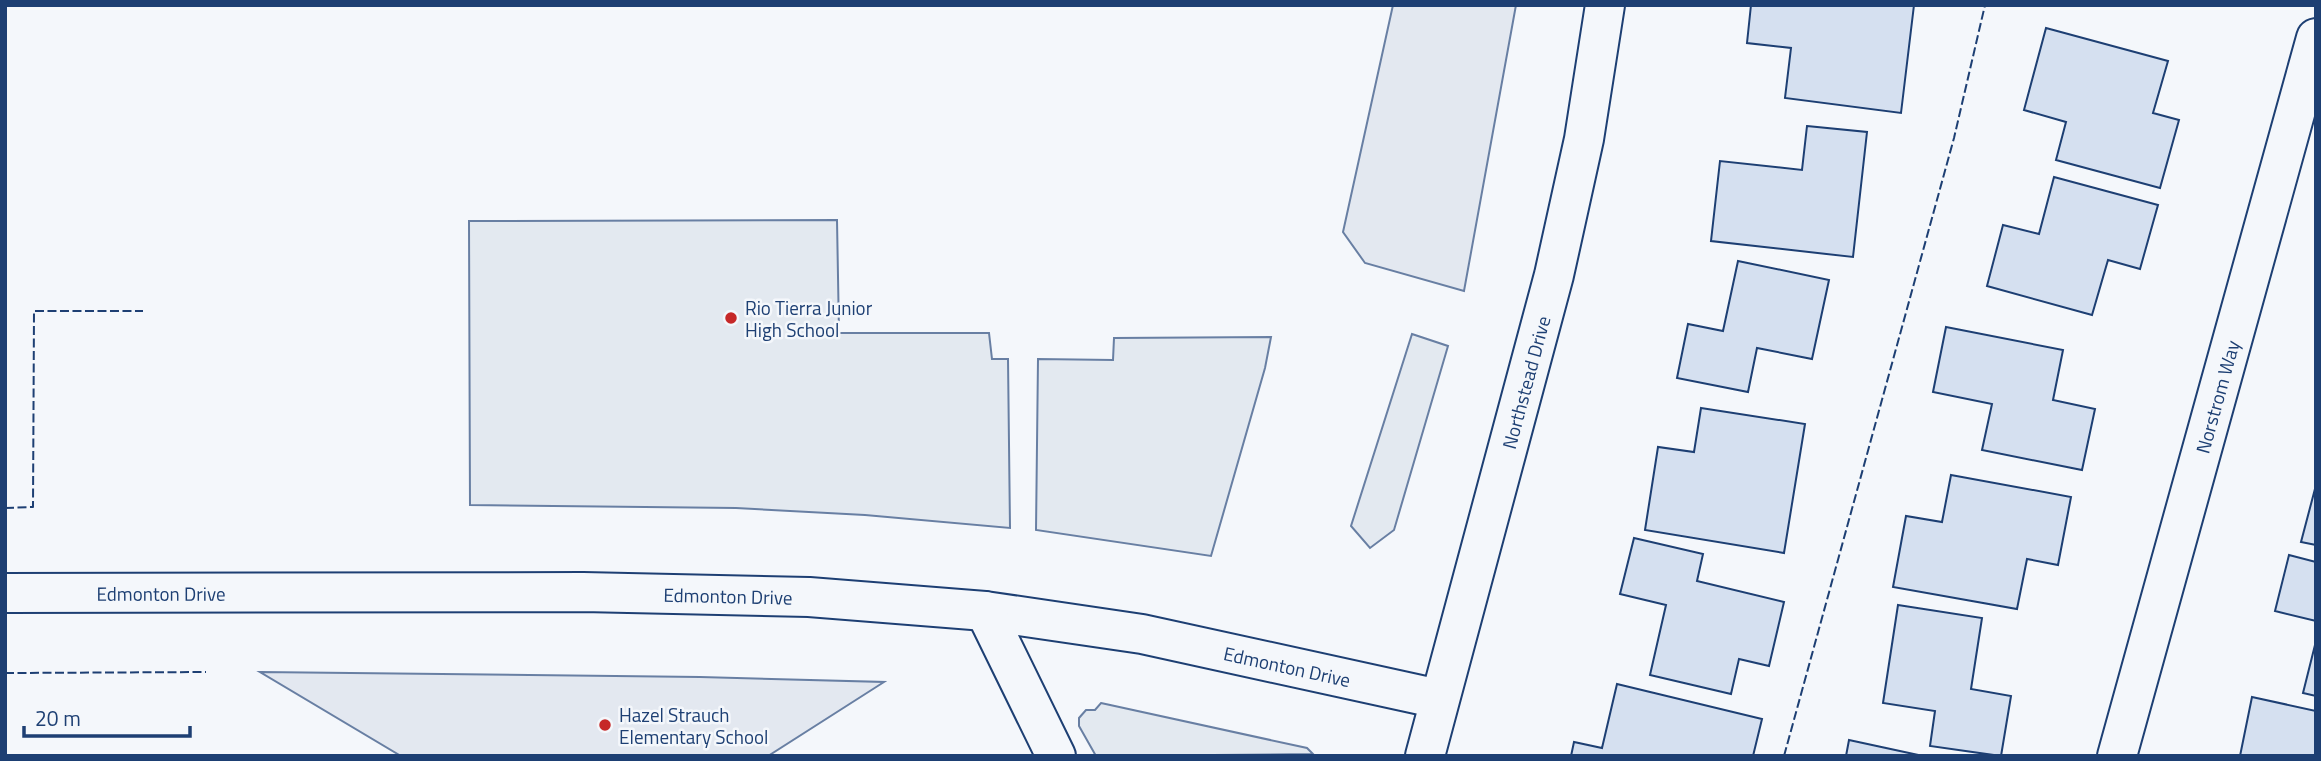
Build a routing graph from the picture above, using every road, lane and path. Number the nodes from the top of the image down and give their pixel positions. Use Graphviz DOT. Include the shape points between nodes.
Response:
graph roads {
  1 [pos="1605,5"];
  2 [pos="2316,38"];
  3 [pos="5,593"];
  4 [pos="985,611"];
  5 [pos="1439,699"];
  6 [pos="1056,756"];
  7 [pos="1425,756"];
  8 [pos="2118,756"];
  1 -- 5 [label="street, Northstead Drive" via="1584,139 1554,275"];
  2 -- 8 [label="street, Norstrom Way"];
  3 -- 4 [label="street, Edmonton Drive" via="701,593"];
  4 -- 5 [label="street, Edmonton Drive" via="1143,634"];
  4 -- 6 [label="street"];
  5 -- 7 [label="street, Northstead Drive"];
}
